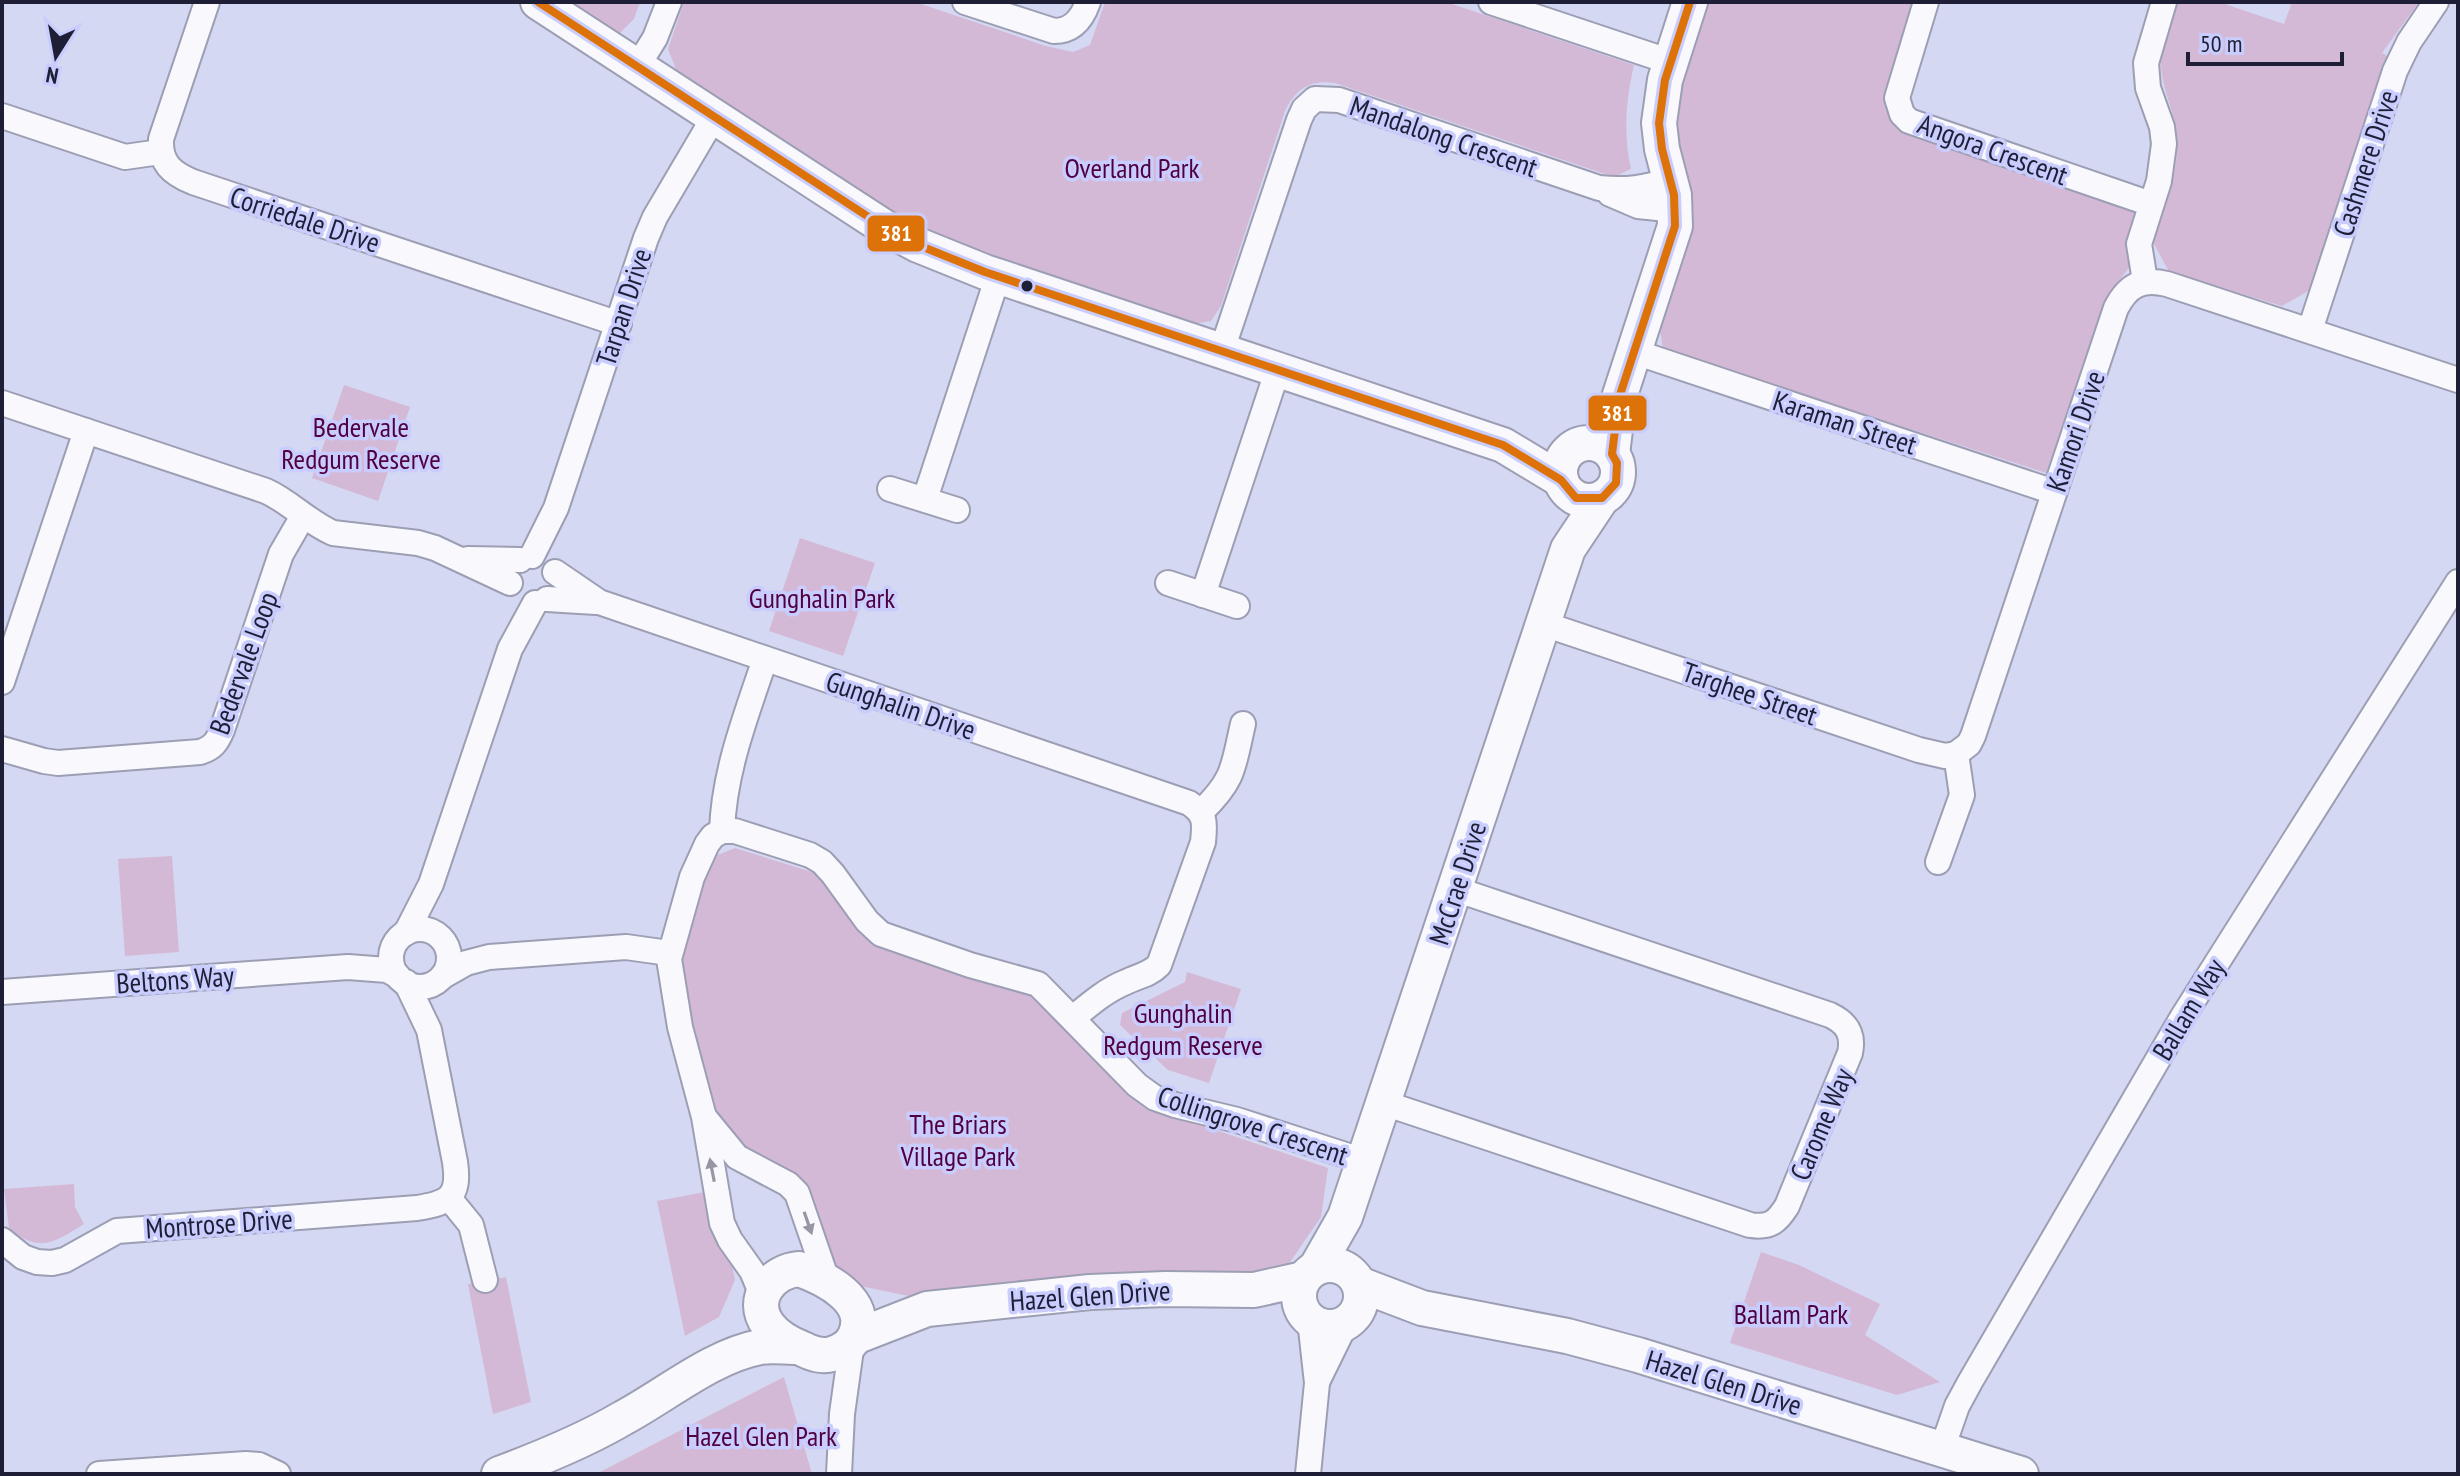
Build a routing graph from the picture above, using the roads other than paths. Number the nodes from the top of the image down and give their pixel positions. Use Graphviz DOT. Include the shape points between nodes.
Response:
graph roads {
  1 [pos="207,2"];
  2 [pos="538,2"];
  3 [pos="669,2"];
  4 [pos="965,2"];
  5 [pos="1088,2"];
  6 [pos="1491,2"];
  7 [pos="1690,2"];
  8 [pos="1926,2"];
  9 [pos="2164,2"];
  10 [pos="2436,2"];
  11 [pos="1671,62"];
  12 [pos="637,67"];
  13 [pos="2,116"];
  14 [pos="714,117"];
  15 [pos="160,152"];
  16 [pos="1674,195"];
  17 [pos="2151,204"];
  18 [pos="998,276"];
  19 [pos="2145,281"];
  20 [pos="619,324"];
  21 [pos="2310,330"];
  22 [pos="1222,350"];
  23 [pos="1635,352"];
  24 [pos="1278,369"];
  25 [pos="2458,380"];
  26 [pos="2,403"];
  27 [pos="86,431"];
  28 [pos="1503,445"];
  29 [pos="1590,448"];
  30 [pos="1562,483"];
  31 [pos="890,489"];
  32 [pos="2054,492"];
  33 [pos="1602,498"];
  34 [pos="925,499"];
  35 [pos="957,510"];
  36 [pos="303,516"];
  37 [pos="1568,549"];
  38 [pos="532,578"];
  39 [pos="2458,582"];
  40 [pos="1168,583"];
  41 [pos="1203,595"];
  42 [pos="1237,606"];
  43 [pos="1544,624"];
  44 [pos="765,659"];
  45 [pos="2,682"];
  46 [pos="1243,724"];
  47 [pos="2,749"];
  48 [pos="1956,754"];
  49 [pos="1202,811"];
  50 [pos="722,831"];
  51 [pos="1938,862"];
  52 [pos="431,884"];
  53 [pos="1455,889"];
  54 [pos="438,935"];
  55 [pos="402,936"];
  56 [pos="669,953"];
  57 [pos="489,957"];
  58 [pos="348,967"];
  59 [pos="402,979"];
  60 [pos="439,979"];
  61 [pos="2,992"];
  62 [pos="1073,1018"];
  63 [pos="429,1030"];
  64 [pos="1384,1103"];
  65 [pos="704,1117"];
  66 [pos="1364,1161"];
  67 [pos="449,1198"];
  68 [pos="1345,1217"];
  69 [pos="2,1240"];
  70 [pos="485,1280"];
  71 [pos="833,1286"];
  72 [pos="1308,1294"];
  73 [pos="1354,1298"];
  74 [pos="762,1301"];
  75 [pos="927,1309"];
  76 [pos="853,1340"];
  77 [pos="805,1350"];
  78 [pos="700,1371"];
  79 [pos="1317,1383"];
  80 [pos="842,1414"];
  81 [pos="1942,1449"];
  82 [pos="99,1474"];
  83 [pos="278,1474"];
  84 [pos="499,1474"];
  85 [pos="839,1474"];
  86 [pos="1308,1474"];
  87 [pos="2021,1474"];
  1 -- 15 [label="street"];
  2 -- 12 [label="street"];
  3 -- 12 [label="street"];
  4 -- 5 [label="street" via="1062,31 1077,23"];
  6 -- 11 [label="street"];
  7 -- 11 [label="street"];
  8 -- 17 [label="street, Angora Crescent" via="1897,98 1909,121"];
  9 -- 17 [label="street" via="2146,63 2164,144"];
  10 -- 21 [label="street, Cashmere Drive" via="2395,71"];
  11 -- 16 [label="street" via="1659,123"];
  12 -- 14 [label="street"];
  13 -- 15 [label="street" via="125,157"];
  14 -- 18 [label="street" via="884,227"];
  14 -- 20 [label="street, Tarpan Drive" via="655,217"];
  15 -- 20 [label="street, Corriedale Drive" via="179,176"];
  16 -- 22 [label="street, Mandalong Crescent" via="1621,201 1599,188 1339,100 1315,99 1295,130"];
  16 -- 23 [label="street" via="1669,249"];
  17 -- 19 [label="street" via="2139,244"];
  18 -- 22 [label="street"];
  18 -- 34 [label="street"];
  19 -- 21 [label="street"];
  19 -- 32 [label="street, Kamori Drive" via="2128,289 2116,308"];
  20 -- 38 [label="street, Tarpan Drive"];
  21 -- 25 [label="street"];
  22 -- 24 [label="street"];
  23 -- 29 [label="street" via="1619,398"];
  23 -- 32 [label="street, Karaman Street"];
  24 -- 28 [label="street"];
  24 -- 41 [label="street"];
  26 -- 27 [label="street"];
  27 -- 36 [label="street" via="266,491"];
  27 -- 45 [label="street"];
  28 -- 29 [label="street"];
  28 -- 30 [label="street"];
  29 -- 30 [label="street" via="1563,461"];
  29 -- 33 [label="street" via="1617,463 1616,483"];
  30 -- 33 [label="street" via="1576,498"];
  30 -- 37 [label="street, McCrae Drive"];
  31 -- 34 [label="street"];
  32 -- 48 [label="street, Kamori Drive" via="1973,736"];
  33 -- 37 [label="street, McCrae Drive"];
  34 -- 35 [label="street"];
  36 -- 38 [label="street, Gunghalin Drive" via="333,533 418,543"];
  36 -- 47 [label="street, Bedervale Loop" via="281,554 222,730 210,749 58,763"];
  37 -- 43 [label="street, McCrae Drive"];
  38 -- 44 [label="street, Gunghalin Drive"];
  38 -- 52 [label="street, Tarpan Drive"];
  39 -- 81 [label="street, Ballam Way" via="2182,1018 1970,1382"];
  40 -- 41 [label="street"];
  41 -- 42 [label="street"];
  43 -- 48 [label="street, Targhee Street" via="1919,750"];
  43 -- 53 [label="street, McCrae Drive"];
  44 -- 49 [label="street, Gunghalin Drive"];
  44 -- 50 [label="street" via="729,768"];
  46 -- 49 [label="street" via="1231,776"];
  48 -- 51 [label="street" via="1962,795"];
  49 -- 62 [label="street" via="1203,842 1159,965 1097,998"];
  50 -- 56 [label="street" via="699,860"];
  50 -- 62 [label="street, Collingrove Crescent" via="810,855 833,874 881,934 1027,979 1044,988"];
  52 -- 54 [label="street, Tarpan Drive" via="430,908"];
  52 -- 55 [label="street, Tarpan Drive"];
  53 -- 64 [label="street, McCrae Drive"];
  53 -- 64 [label="street, Carome Way" via="1830,1015 1849,1031 1850,1053 1787,1206 1768,1226 1750,1225"];
  54 -- 55 [label="street" via="415,929"];
  54 -- 57 [label="street"];
  54 -- 60 [label="street" via="449,953"];
  55 -- 58 [label="street, Beltons Way" via="384,951"];
  55 -- 59 [label="street" via="392,954"];
  56 -- 57 [label="street" via="626,947"];
  56 -- 65 [label="street" via="680,1027"];
  57 -- 60 [label="street"];
  58 -- 59 [label="street, Beltons Way" via="387,970"];
  58 -- 61 [label="street, Beltons Way"];
  59 -- 60 [label="street" via="425,986"];
  59 -- 63 [label="street"];
  60 -- 63 [label="street"];
  62 -- 66 [label="street, Collingrove Crescent" via="1155,1098"];
  63 -- 67 [label="street" via="457,1175"];
  64 -- 66 [label="street, McCrae Drive"];
  65 -- 71 [label="street, one-way" via="737,1157 797,1193"];
  74 -- 65 [label="street, one-way" via="752,1271 722,1223"];
  66 -- 68 [label="street, McCrae Drive"];
  67 -- 69 [label="street, Montrose Drive" via="417,1208 117,1231 52,1263 23,1257"];
  67 -- 70 [label="street" via="471,1225"];
  68 -- 72 [label="street, McCrae Drive"];
  68 -- 73 [label="street, McCrae Drive"];
  71 -- 74 [label="street" via="791,1270 773,1278"];
  71 -- 75 [label="street, Hazel Glen Drive"];
  71 -- 76 [label="street" via="858,1315"];
  72 -- 73 [label="street" via="1328,1327"];
  72 -- 73 [label="street" via="1336,1265"];
  72 -- 75 [label="street, Hazel Glen Drive" via="1165,1289"];
  72 -- 79 [label="street"];
  73 -- 79 [label="street"];
  73 -- 81 [label="street, Hazel Glen Drive" via="1567,1336"];
  74 -- 77 [label="street" via="767,1324"];
  74 -- 78 [label="street"];
  75 -- 76 [label="street, Hazel Glen Drive"];
  76 -- 77 [label="street" via="827,1356"];
  76 -- 80 [label="street"];
  77 -- 78 [label="street" via="764,1346"];
  77 -- 80 [label="street" via="828,1381"];
  78 -- 84 [label="street" via="577,1443"];
  79 -- 86 [label="street"];
  80 -- 85 [label="street"];
  81 -- 87 [label="street, Hazel Glen Drive"];
  82 -- 83 [label="street" via="246,1464"];
}
